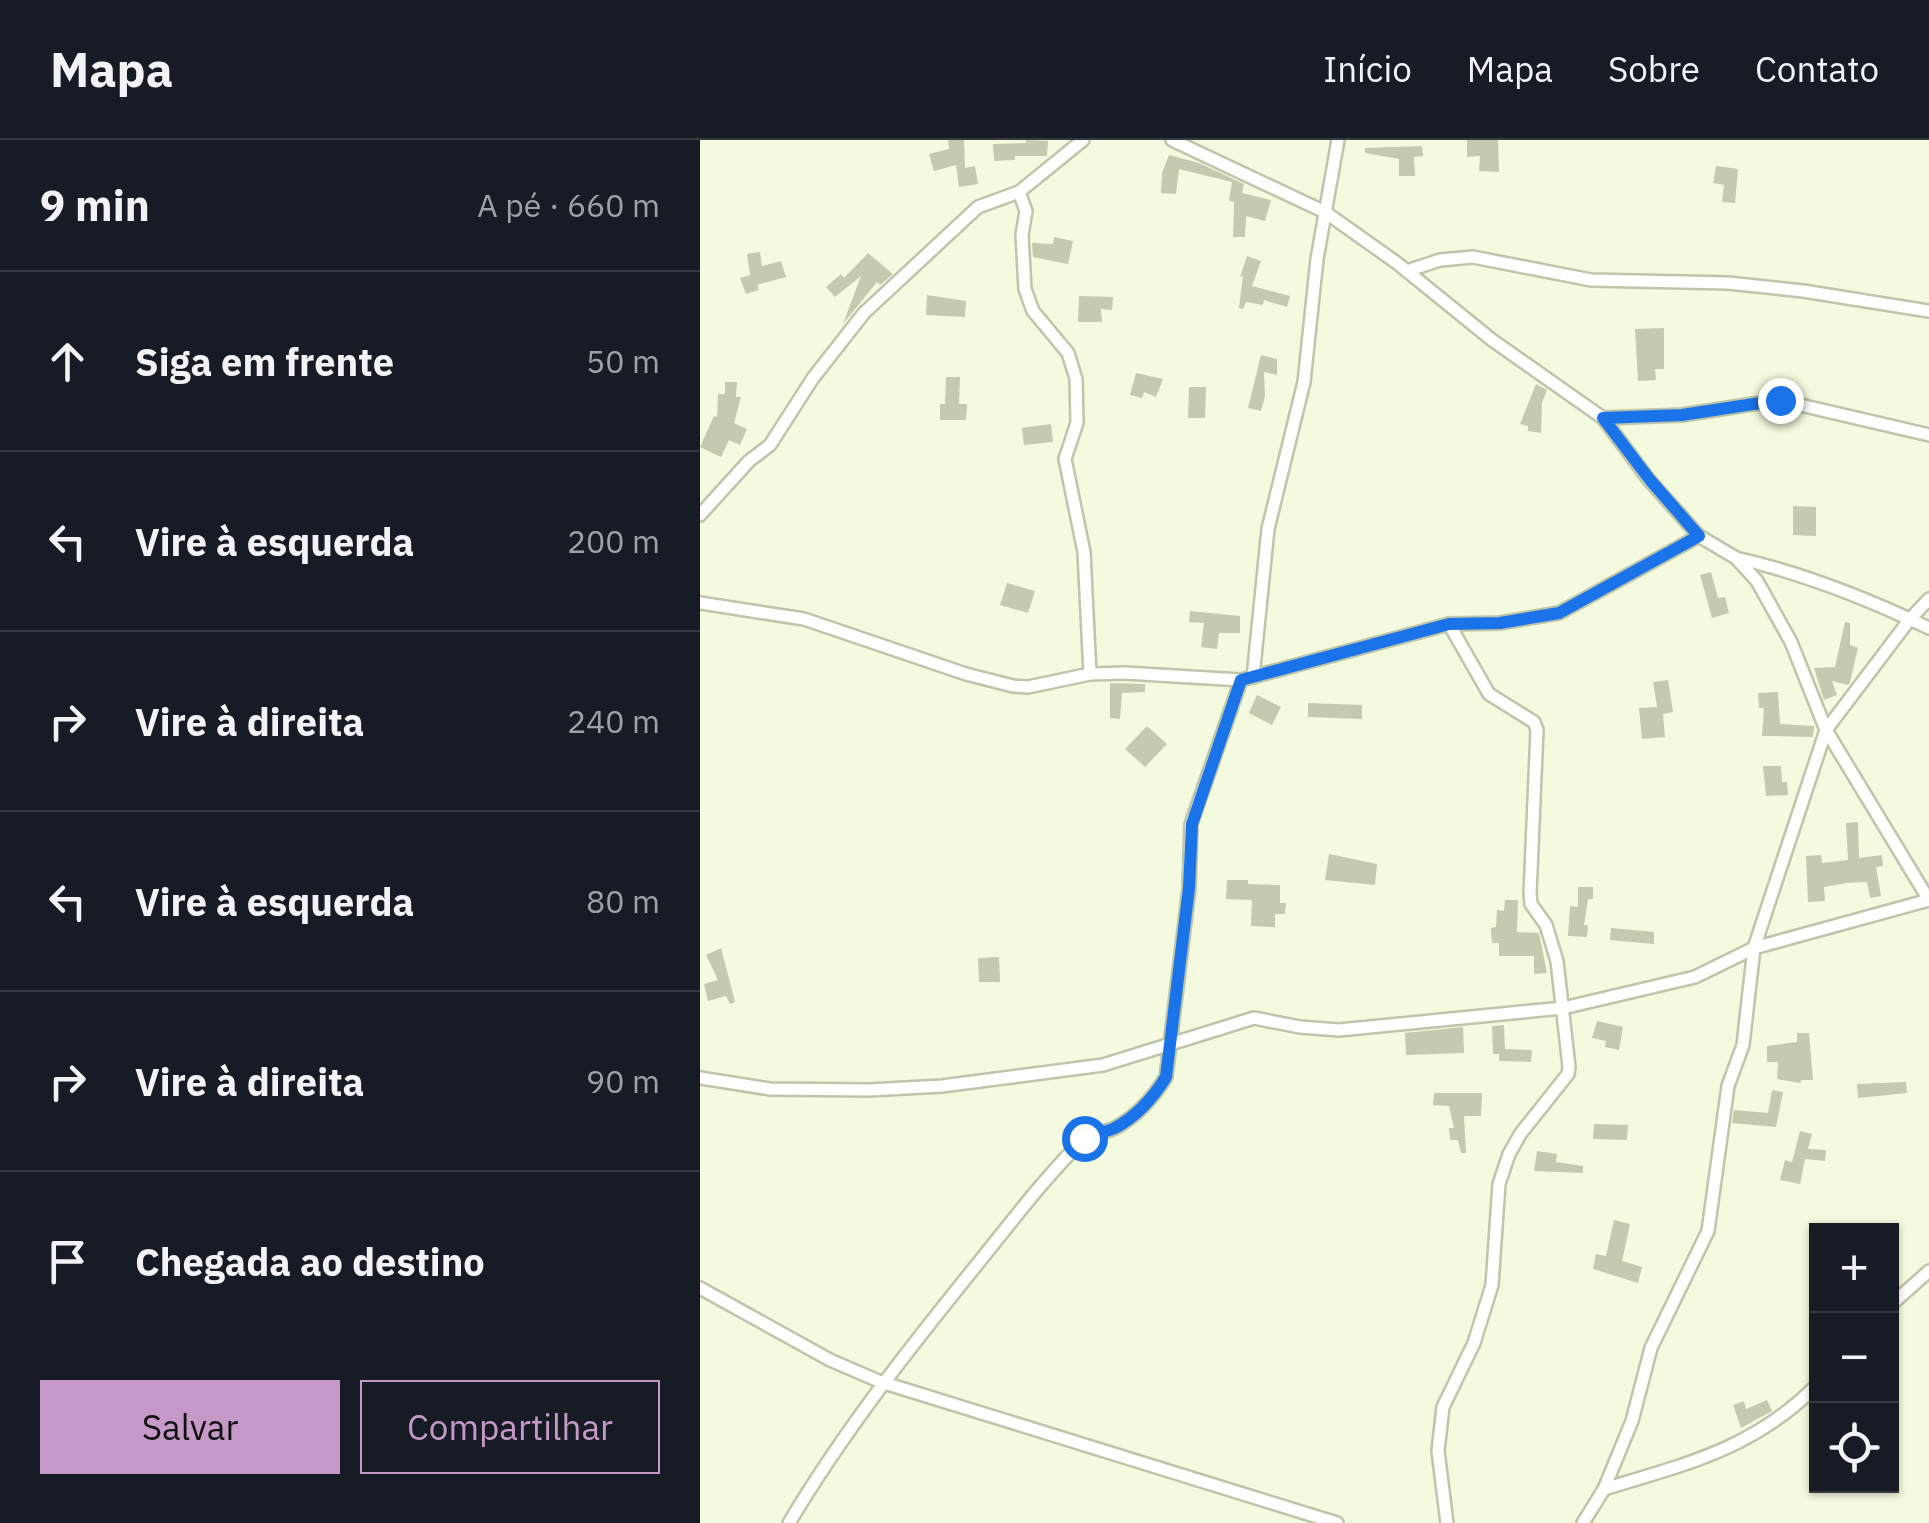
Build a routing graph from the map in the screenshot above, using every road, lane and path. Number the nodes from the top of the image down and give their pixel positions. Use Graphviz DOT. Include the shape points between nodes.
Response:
graph roads {
  1 [pos="1083,140"];
  2 [pos="1172,140"];
  3 [pos="1338,140"];
  4 [pos="1019,192"];
  5 [pos="1324,212"];
  6 [pos="1407,271"];
  7 [pos="1929,312"];
  8 [pos="1603,418"];
  9 [pos="1929,436"];
  10 [pos="700,514"];
  11 [pos="1699,536"];
  12 [pos="1736,558"];
  13 [pos="1929,599"];
  14 [pos="700,603"];
  15 [pos="1910,619"];
  16 [pos="1449,624"];
  17 [pos="1929,628"];
  18 [pos="1090,674"];
  19 [pos="1247,679"];
  20 [pos="1826,730"];
  21 [pos="1754,948"];
  22 [pos="1563,1008"];
  23 [pos="1172,1044"];
  24 [pos="700,1078"];
  25 [pos="1929,1270"];
  26 [pos="700,1288"];
  27 [pos="1899,1298"];
  28 [pos="881,1382"];
  29 [pos="1809,1392"];
  30 [pos="1604,1488"];
  31 [pos="790,1523"];
  32 [pos="1337,1523"];
  33 [pos="1446,1523"];
  34 [pos="1583,1523"];
  1 -- 4 [label="street"];
  2 -- 5 [label="street"];
  3 -- 5 [label="street"];
  4 -- 10 [label="street" via="978,207 864,313 770,445"];
  4 -- 18 [label="street" via="1026,211 1025,289 1033,310 1068,353 1076,378 1077,423 1065,459 1084,552"];
  5 -- 6 [label="street"];
  5 -- 19 [label="street" via="1304,382 1268,529"];
  6 -- 7 [label="street" via="1473,257 1591,280 1742,285"];
  6 -- 8 [label="street"];
  8 -- 9 [label="street" via="1682,415 1780,400"];
  8 -- 11 [label="street"];
  11 -- 12 [label="street"];
  11 -- 16 [label="street" via="1559,613"];
  12 -- 15 [label="street"];
  12 -- 20 [label="street" via="1791,642"];
  13 -- 15 [label="street"];
  14 -- 18 [label="street" via="804,619 1013,686"];
  15 -- 17 [label="street"];
  15 -- 20 [label="street"];
  16 -- 19 [label="street"];
  16 -- 22 [label="street" via="1489,694 1537,730 1530,894 1558,961"];
  18 -- 19 [label="street"];
  19 -- 23 [label="street" via="1192,824"];
  20 -- 21 [label="street"];
  20 -- 21 [label="street" via="1929,900"];
  21 -- 22 [label="street" via="1695,977"];
  21 -- 30 [label="street" via="1708,1231 1651,1348 1632,1421"];
  22 -- 23 [label="street" via="1339,1030 1254,1018"];
  22 -- 33 [label="street" via="1568,1074 1509,1154 1495,1212 1492,1285 1474,1344 1443,1407 1438,1451"];
  23 -- 24 [label="street" via="1103,1065 942,1086 770,1089"];
  23 -- 28 [label="street" via="1166,1077 1154,1096 1111,1131 1094,1132 1073,1149"];
  25 -- 27 [label="street"];
  26 -- 28 [label="street"];
  28 -- 31 [label="street"];
  28 -- 32 [label="street"];
  29 -- 30 [label="street" via="1767,1428 1711,1457"];
  30 -- 34 [label="street"];
}
